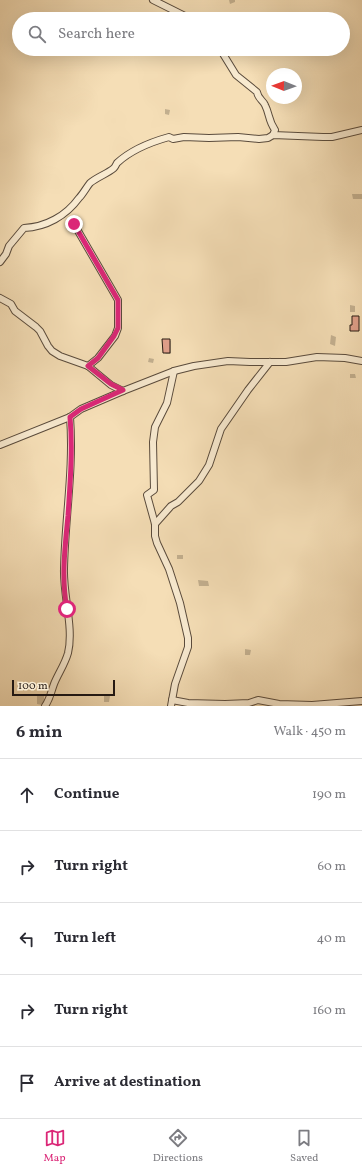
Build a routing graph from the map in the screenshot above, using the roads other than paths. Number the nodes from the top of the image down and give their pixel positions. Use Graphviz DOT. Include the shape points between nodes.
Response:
graph roads {
  1 [pos="153,0"];
  2 [pos="177,12"];
  3 [pos="224,56"];
  4 [pos="362,130"];
  5 [pos="273,135"];
  6 [pos="74,224"];
  7 [pos="0,262"];
  8 [pos="0,298"];
  9 [pos="362,361"];
  10 [pos="270,362"];
  11 [pos="88,366"];
  12 [pos="174,371"];
  13 [pos="123,390"];
  14 [pos="70,417"];
  15 [pos="0,445"];
  16 [pos="155,524"];
  17 [pos="362,702"];
  18 [pos="171,703"];
  19 [pos="45,706"];
  1 -- 2 [label="street"];
  3 -- 5 [label="street" via="236,75 257,92 257,97 265,104 275,130"];
  4 -- 5 [label="street" via="332,137"];
  5 -- 7 [label="street" via="259,139 238,136 173,139 169,137 149,144 133,152 113,169 90,183 78,200 61,216 45,225 24,228"];
  6 -- 11 [label="street" via="118,300 118,328 98,358"];
  8 -- 11 [label="street" via="36,327 52,351"];
  9 -- 10 [label="street" via="316,357"];
  10 -- 12 [label="street" via="216,362"];
  10 -- 16 [label="street" via="221,429 210,465 199,481"];
  11 -- 13 [label="street"];
  12 -- 13 [label="street"];
  12 -- 16 [label="street" via="167,403 155,427 153,442 154,490 147,495"];
  13 -- 14 [label="street" via="81,409"];
  14 -- 15 [label="street"];
  14 -- 19 [label="street" via="64,569 68,654"];
  16 -- 18 [label="street" via="157,543 169,569 188,638 186,655"];
  17 -- 18 [label="street" via="312,705 279,704 258,700 225,704"];
}
